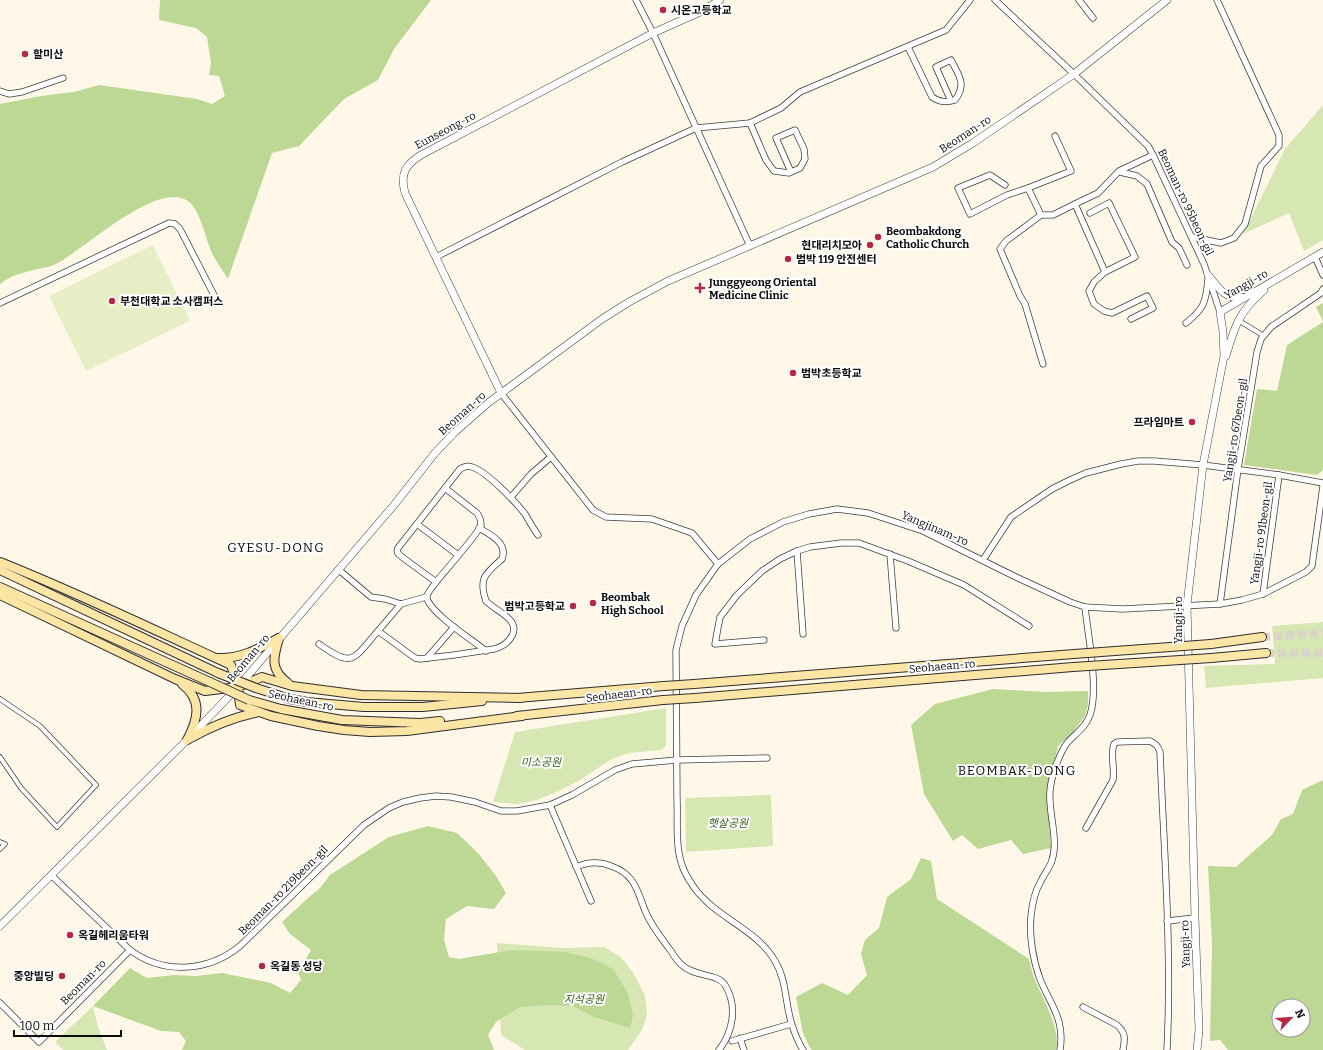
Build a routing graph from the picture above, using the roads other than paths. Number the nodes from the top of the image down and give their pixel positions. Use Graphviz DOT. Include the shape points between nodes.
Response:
graph roads {
  1 [pos="636,0"];
  2 [pos="720,0"];
  3 [pos="970,0"];
  4 [pos="995,0"];
  5 [pos="1079,0"];
  6 [pos="1167,0"];
  7 [pos="1217,0"];
  8 [pos="1093,18"];
  9 [pos="653,33"];
  10 [pos="908,47"];
  11 [pos="1074,74"];
  12 [pos="63,78"];
  13 [pos="0,92"];
  14 [pos="951,101"];
  15 [pos="750,123"];
  16 [pos="696,128"];
  17 [pos="1054,136"];
  18 [pos="1153,155"];
  19 [pos="791,172"];
  20 [pos="1119,172"];
  21 [pos="1005,185"];
  22 [pos="1028,188"];
  23 [pos="1075,204"];
  24 [pos="1090,213"];
  25 [pos="1041,216"];
  26 [pos="1192,237"];
  27 [pos="750,246"];
  28 [pos="1323,252"];
  29 [pos="436,257"];
  30 [pos="1315,257"];
  31 [pos="1187,265"];
  32 [pos="1105,272"];
  33 [pos="1208,275"];
  34 [pos="1323,275"];
  35 [pos="1275,280"];
  36 [pos="1323,290"];
  37 [pos="1248,295"];
  38 [pos="215,297"];
  39 [pos="0,303"];
  40 [pos="1220,312"];
  41 [pos="1131,319"];
  42 [pos="1238,320"];
  43 [pos="1186,323"];
  44 [pos="1264,336"];
  45 [pos="1043,364"];
  46 [pos="1219,379"];
  47 [pos="501,393"];
  48 [pos="551,457"];
  49 [pos="1203,465"];
  50 [pos="1238,468"];
  51 [pos="1279,475"];
  52 [pos="1323,485"];
  53 [pos="445,488"];
  54 [pos="510,497"];
  55 [pos="417,524"];
  56 [pos="479,528"];
  57 [pos="538,535"];
  58 [pos="797,551"];
  59 [pos="890,554"];
  60 [pos="458,555"];
  61 [pos="982,560"];
  62 [pos="0,562"];
  63 [pos="718,564"];
  64 [pos="0,570"];
  65 [pos="339,570"];
  66 [pos="436,582"];
  67 [pos="0,587"];
  68 [pos="1263,594"];
  69 [pos="0,596"];
  70 [pos="426,598"];
  71 [pos="401,604"];
  72 [pos="1220,604"];
  73 [pos="1187,605"];
  74 [pos="1085,607"];
  75 [pos="1029,626"];
  76 [pos="454,627"];
  77 [pos="896,628"];
  78 [pos="378,631"];
  79 [pos="803,634"];
  80 [pos="1262,637"];
  81 [pos="279,638"];
  82 [pos="764,640"];
  83 [pos="319,644"];
  84 [pos="486,650"];
  85 [pos="1266,653"];
  86 [pos="215,658"];
  87 [pos="427,658"];
  88 [pos="175,678"];
  89 [pos="292,686"];
  90 [pos="238,687"];
  91 [pos="521,698"];
  92 [pos="0,699"];
  93 [pos="258,712"];
  94 [pos="522,716"];
  95 [pos="187,740"];
  96 [pos="0,757"];
  97 [pos="767,758"];
  98 [pos="677,760"];
  99 [pos="550,805"];
  100 [pos="1086,828"];
  101 [pos="0,842"];
  102 [pos="0,849"];
  103 [pos="576,867"];
  104 [pos="51,875"];
  105 [pos="591,901"];
  106 [pos="1195,918"];
  107 [pos="1168,921"];
  108 [pos="0,926"];
  109 [pos="130,950"];
  110 [pos="0,1003"];
  111 [pos="1083,1007"];
  112 [pos="791,1024"];
  113 [pos="740,1038"];
  114 [pos="732,1040"];
  115 [pos="719,1050"];
  116 [pos="744,1050"];
  117 [pos="803,1050"];
  118 [pos="1060,1050"];
  119 [pos="1123,1050"];
  120 [pos="1167,1050"];
  121 [pos="1197,1050"];
  1 -- 9 [label="street"];
  2 -- 9 [label="street, Eunseong-ro"];
  3 -- 10 [label="street" via="946,30"];
  4 -- 11 [label="street, Beoman-ro 95beon-gil"];
  5 -- 8 [label="street"];
  6 -- 11 [label="street, Beoman-ro"];
  7 -- 26 [label="street" via="1279,135 1279,146 1260,166 1245,224 1234,238 1222,243"];
  9 -- 16 [label="street"];
  9 -- 29 [label="street, Eunseong-ro" via="410,163 404,174 403,186"];
  10 -- 14 [label="street" via="932,97 939,102"];
  10 -- 15 [label="street" via="800,92 781,108"];
  11 -- 18 [label="street, Beoman-ro 95beon-gil" via="1148,146"];
  11 -- 27 [label="street, Beoman-ro" via="933,167"];
  12 -- 13 [label="street" via="22,92"];
  14 -- 14 [label="street" via="960,94 962,86 951,60 936,67"];
  15 -- 16 [label="street"];
  15 -- 19 [label="street" via="766,160 774,171"];
  16 -- 27 [label="street"];
  16 -- 29 [label="street" via="622,162"];
  17 -- 22 [label="street" via="1071,171"];
  18 -- 20 [label="street"];
  18 -- 26 [label="street, Beoman-ro 95beon-gil"];
  19 -- 19 [label="street" via="800,168 805,159 804,149 795,130 776,138"];
  20 -- 23 [label="street" via="1098,193"];
  20 -- 31 [label="street" via="1137,176 1147,184 1172,242 1179,248"];
  21 -- 22 [label="street" via="990,175 958,188 970,214 1006,195"];
  22 -- 25 [label="street"];
  23 -- 25 [label="street" via="1053,215"];
  23 -- 32 [label="street"];
  24 -- 32 [label="street" via="1110,203 1134,257"];
  25 -- 45 [label="street" via="1006,241 1000,249 1020,296 1026,304"];
  26 -- 33 [label="street, Beoman-ro 95beon-gil"];
  27 -- 47 [label="street, Beoman-ro" via="668,281 629,302 596,323"];
  28 -- 30 [label="street, Yangji-ro"];
  29 -- 47 [label="street, Eunseong-ro"];
  30 -- 34 [label="street"];
  30 -- 35 [label="street, Yangji-ro"];
  32 -- 41 [label="street" via="1089,291 1094,304 1104,311 1112,312 1147,296 1153,308"];
  33 -- 37 [label="street" via="1228,296 1236,298"];
  33 -- 40 [label="street, Beoman-ro 95beon-gil"];
  33 -- 43 [label="street, Beoman-ro 95beon-gil" via="1201,310"];
  35 -- 37 [label="street, Yangji-ro"];
  35 -- 42 [label="street" via="1244,310"];
  36 -- 44 [label="street, Yangji-ro 67beon-gil" via="1271,327"];
  37 -- 40 [label="street, Yangji-ro"];
  38 -- 39 [label="street" via="180,229 172,223"];
  40 -- 46 [label="street, Yangji-ro" via="1224,356"];
  42 -- 44 [label="street"];
  42 -- 46 [label="street"];
  44 -- 50 [label="street, Yangji-ro 67beon-gil" via="1257,352"];
  46 -- 49 [label="street, Yangji-ro"];
  47 -- 48 [label="street, Beoman-ro"];
  47 -- 65 [label="street, Beoman-ro" via="435,453"];
  48 -- 54 [label="street"];
  48 -- 63 [label="street, Beoman-ro" via="593,510 606,517 652,519 692,533"];
  49 -- 50 [label="street, Yangji-ro 91beon-gil"];
  49 -- 61 [label="street, Yangji-ro 91beon-gil" via="1138,461 1103,468 1070,480 1011,517"];
  49 -- 73 [label="street, Yangji-ro"];
  50 -- 51 [label="street, Yangji-ro 91beon-gil"];
  50 -- 72 [label="street, Yangji-ro 67beon-gil"];
  51 -- 52 [label="street, Yangji-ro 91beon-gil"];
  51 -- 68 [label="street, Yangji-ro 91beon-gil"];
  52 -- 68 [label="street, Yangjinam-ro" via="1312,566 1306,572"];
  53 -- 54 [label="street" via="460,469 471,466"];
  53 -- 55 [label="street"];
  53 -- 56 [label="street" via="477,513 481,524"];
  54 -- 57 [label="street"];
  55 -- 60 [label="street"];
  55 -- 66 [label="street" via="397,551"];
  56 -- 60 [label="street"];
  56 -- 84 [label="street" via="504,549 502,559 488,570 484,577 486,601 511,620 515,630 507,643"];
  58 -- 59 [label="street" via="840,543 859,543"];
  58 -- 79 [label="street"];
  58 -- 82 [label="street" via="762,571 737,595 720,617 715,644"];
  59 -- 75 [label="street" via="964,585"];
  59 -- 77 [label="street"];
  60 -- 66 [label="street"];
  61 -- 63 [label="street, Yangjinam-ro" via="923,531 868,513 838,509 783,522 750,539"];
  61 -- 74 [label="street, Yangjinam-ro"];
  62 -- 86 [label="main road" via="41,578"];
  63 -- 98 [label="street, Yangjinam-ro" via="694,599 682,626 676,650"];
  64 -- 91 [label="main road, Seohaean-ro, bridge" via="218,673 290,699 364,707 423,707"];
  65 -- 71 [label="street" via="371,597"];
  65 -- 81 [label="street, Beoman-ro"];
  66 -- 70 [label="street"];
  67 -- 94 [label="main road, Seohaean-ro, bridge" via="249,700 287,710 342,720 420,723"];
  68 -- 72 [label="street, Yangjinam-ro"];
  69 -- 88 [label="main road"];
  70 -- 71 [label="street"];
  70 -- 76 [label="street"];
  71 -- 78 [label="street"];
  72 -- 73 [label="street, Yangjinam-ro"];
  73 -- 74 [label="street, Yangjinam-ro" via="1123,609"];
  73 -- 106 [label="street, Yangji-ro"];
  74 -- 118 [label="street" via="1094,686 1093,706 1090,717 1067,743 1054,774 1050,791 1054,850 1034,899 1031,916 1031,933 1040,979 1060,1022"];
  76 -- 84 [label="street"];
  76 -- 87 [label="street"];
  78 -- 83 [label="street" via="360,652 349,659 335,656"];
  78 -- 87 [label="street" via="414,658"];
  80 -- 91 [label="main road, Seohaean-ro, bridge" via="1211,644"];
  81 -- 86 [label="main road" via="244,655"];
  81 -- 89 [label="main road" via="274,658 276,672"];
  81 -- 90 [label="street, Beoman-ro"];
  84 -- 87 [label="street"];
  85 -- 94 [label="main road, Seohaean-ro, bridge" via="663,700"];
  86 -- 90 [label="main road" via="231,665"];
  88 -- 90 [label="main road" via="205,691"];
  88 -- 95 [label="main road" via="188,689 196,703 195,720"];
  89 -- 90 [label="main road" via="262,677"];
  89 -- 91 [label="main road" via="361,695"];
  90 -- 93 [label="main road" via="240,705"];
  90 -- 95 [label="street, Beoman-ro"];
  92 -- 96 [label="street" via="40,726 96,785 57,827 21,788"];
  93 -- 94 [label="main road" via="318,726 370,732 407,731"];
  93 -- 95 [label="main road" via="231,719"];
  95 -- 104 [label="street, Beoman-ro"];
  97 -- 98 [label="street, Beoman-ro 219beon-gil"];
  98 -- 99 [label="street, Beoman-ro 219beon-gil" via="622,767 572,796"];
  98 -- 112 [label="street, Yangjinam-ro" via="678,837 682,865 694,887 705,900 759,940 769,951 782,977"];
  99 -- 103 [label="street"];
  99 -- 109 [label="street, Beoman-ro 219beon-gil" via="508,812 451,797 436,796 403,802 382,812 364,825 247,940 226,956 203,966 177,968 148,961"];
  100 -- 107 [label="street" via="1113,780 1114,744 1150,741 1155,743 1160,752"];
  101 -- 102 [label="street" via="5,844"];
  103 -- 105 [label="street"];
  103 -- 115 [label="street" via="589,863 603,863 625,872 636,887 656,930 680,964 694,973 716,978 725,984 733,1011 729,1034"];
  104 -- 108 [label="street, Beoman-ro"];
  104 -- 109 [label="street, Beoman-ro 219beon-gil"];
  106 -- 107 [label="street"];
  106 -- 121 [label="street, Yangji-ro" via="1199,1030"];
  107 -- 120 [label="street"];
  109 -- 110 [label="street, Beoman-ro" via="39,1042"];
  111 -- 119 [label="street" via="1122,1029 1125,1037"];
  112 -- 113 [label="street"];
  112 -- 117 [label="street, Yangjinam-ro"];
  113 -- 114 [label="street"];
  113 -- 116 [label="street"];
}
